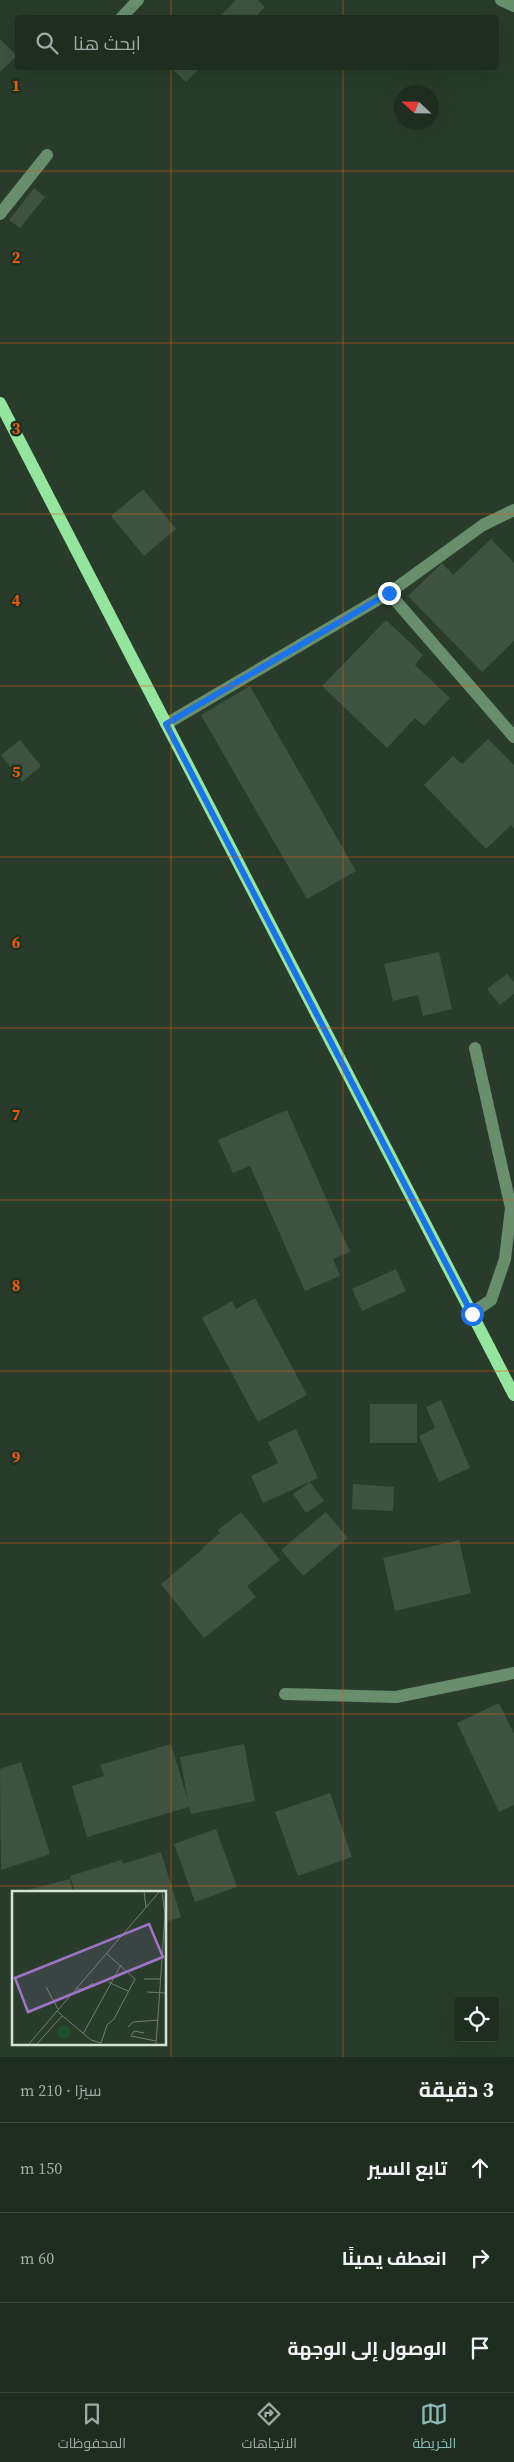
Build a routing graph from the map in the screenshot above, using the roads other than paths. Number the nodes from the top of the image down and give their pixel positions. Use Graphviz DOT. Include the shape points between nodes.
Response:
graph roads {
  1 [pos="138,0"];
  2 [pos="501,0"];
  3 [pos="514,6"];
  4 [pos="124,15"];
  5 [pos="47,155"];
  6 [pos="0,214"];
  7 [pos="0,403"];
  8 [pos="514,510"];
  9 [pos="389,593"];
  10 [pos="166,724"];
  11 [pos="514,737"];
  12 [pos="475,1048"];
  13 [pos="472,1314"];
  14 [pos="514,1394"];
  15 [pos="514,1673"];
  16 [pos="285,1694"];
  1 -- 4 [label="street"];
  2 -- 3 [label="street"];
  5 -- 6 [label="street"];
  7 -- 10 [label="main road"];
  8 -- 9 [label="street" via="482,525"];
  9 -- 10 [label="street"];
  9 -- 11 [label="street"];
  10 -- 13 [label="main road"];
  12 -- 13 [label="street" via="511,1208 505,1258 491,1300"];
  13 -- 14 [label="main road"];
  15 -- 16 [label="street" via="396,1697"];
}
